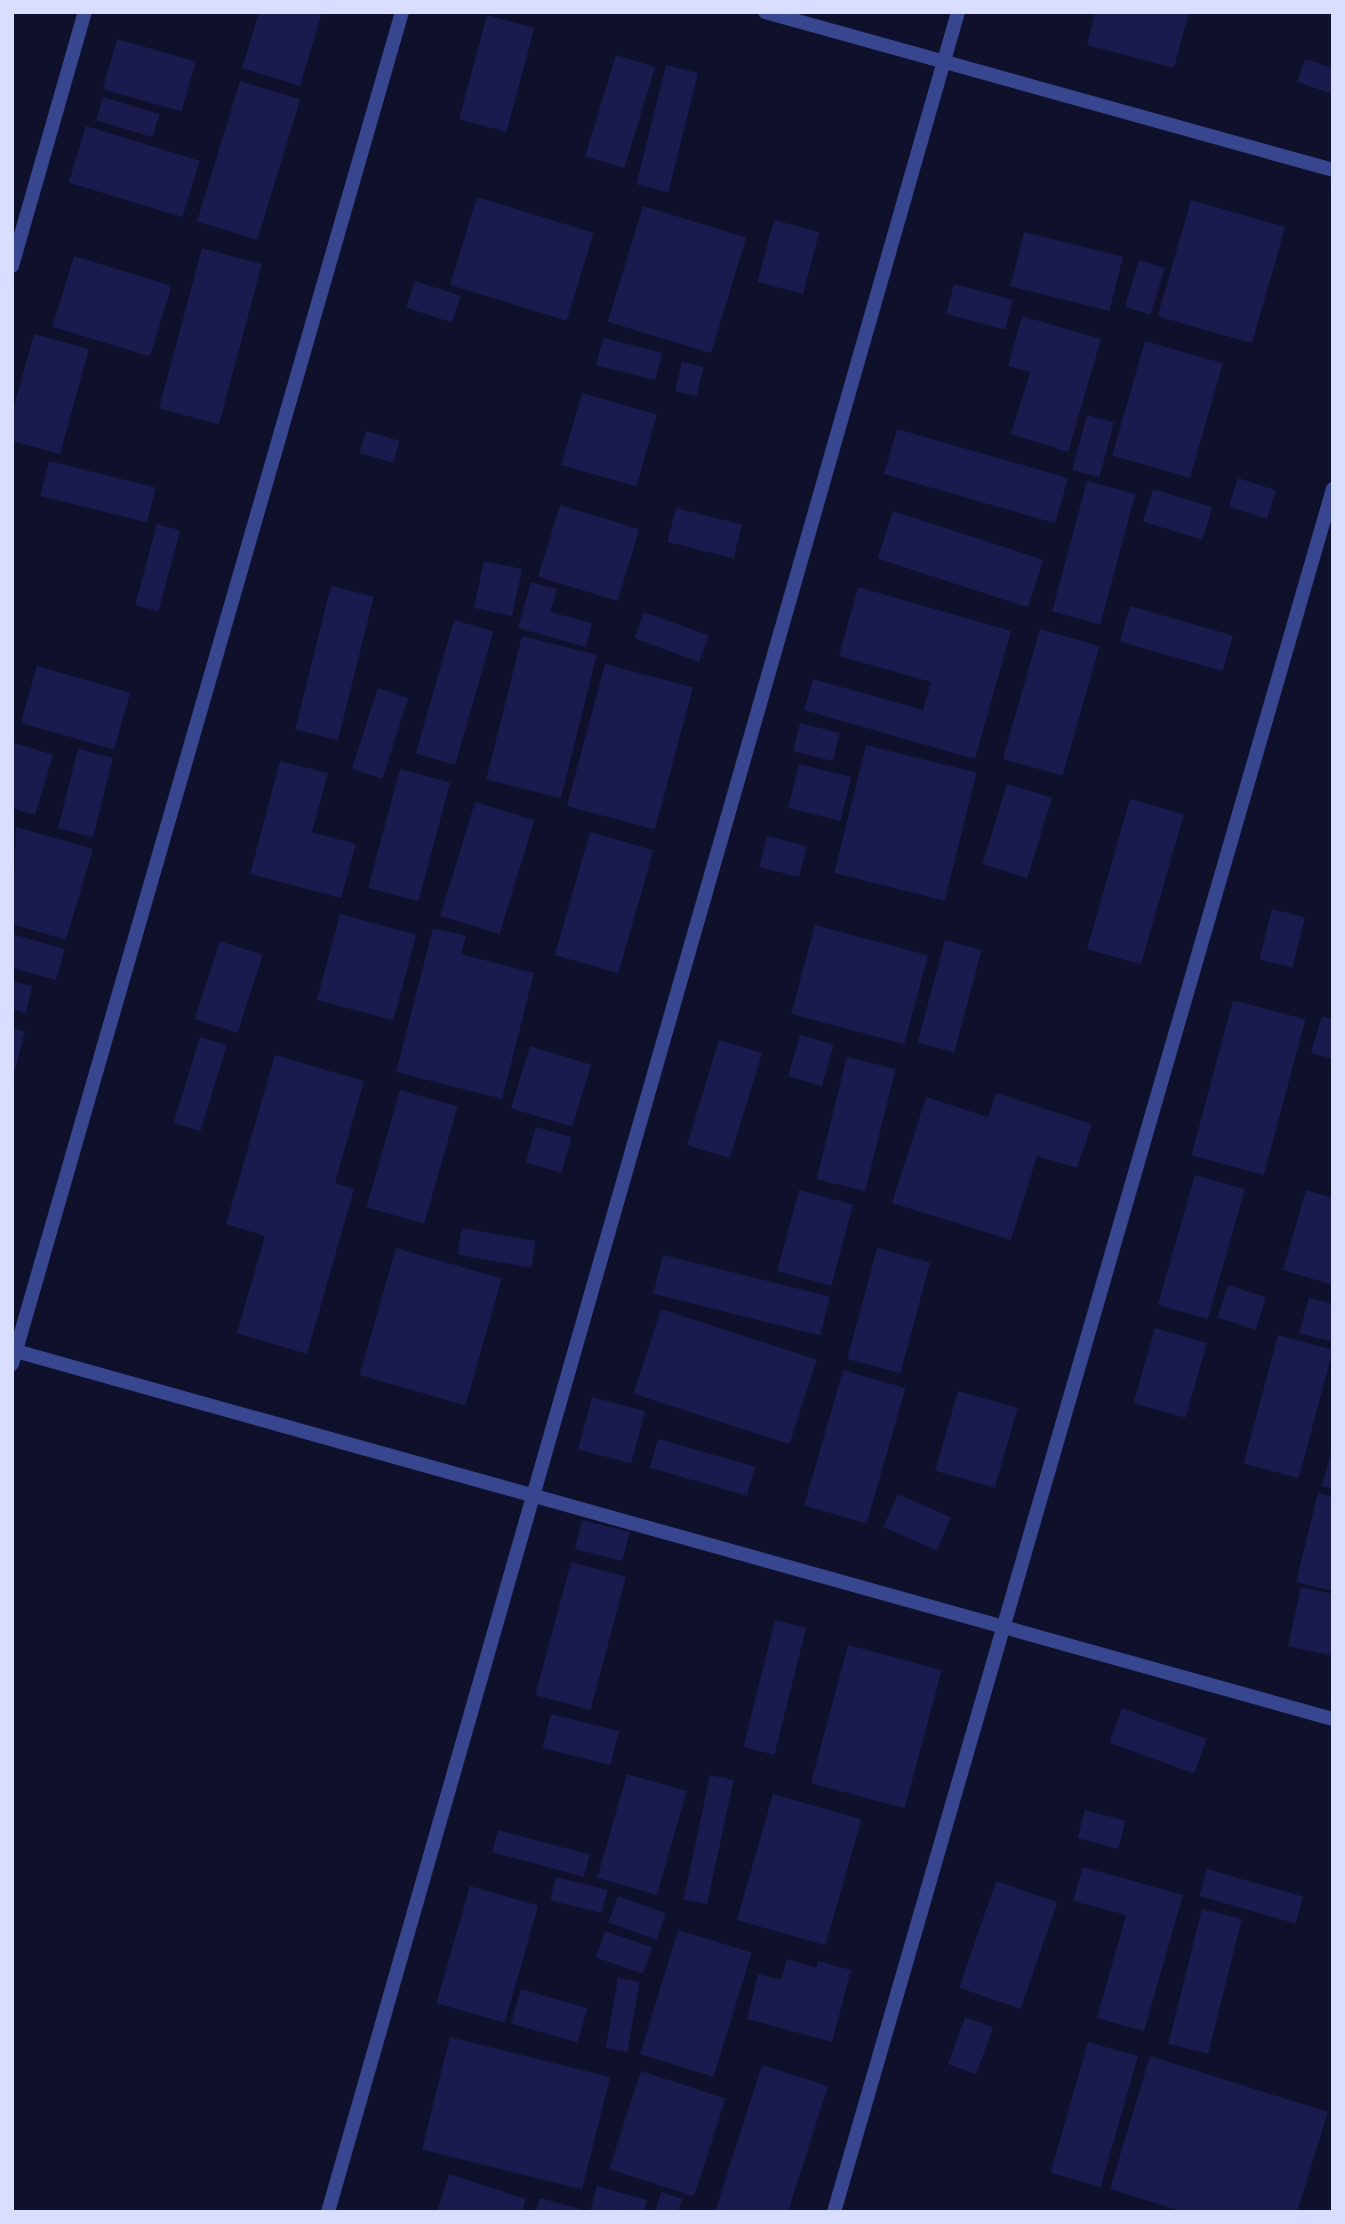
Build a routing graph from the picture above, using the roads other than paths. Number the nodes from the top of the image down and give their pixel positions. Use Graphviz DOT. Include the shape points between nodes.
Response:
graph roads {
  1 [pos="85,12"];
  2 [pos="402,12"];
  3 [pos="765,12"];
  4 [pos="958,12"];
  5 [pos="944,62"];
  6 [pos="1333,170"];
  7 [pos="12,266"];
  8 [pos="1333,489"];
  9 [pos="14,1355"];
  10 [pos="533,1496"];
  11 [pos="1003,1627"];
  12 [pos="1333,1719"];
  13 [pos="328,2212"];
  14 [pos="834,2212"];
  1 -- 7 [label="street"];
  2 -- 9 [label="street"];
  3 -- 5 [label="street"];
  4 -- 5 [label="street"];
  5 -- 6 [label="street"];
  5 -- 10 [label="street"];
  8 -- 11 [label="street"];
  9 -- 10 [label="street"];
  10 -- 11 [label="street"];
  10 -- 13 [label="street"];
  11 -- 12 [label="street"];
  11 -- 14 [label="street"];
}
